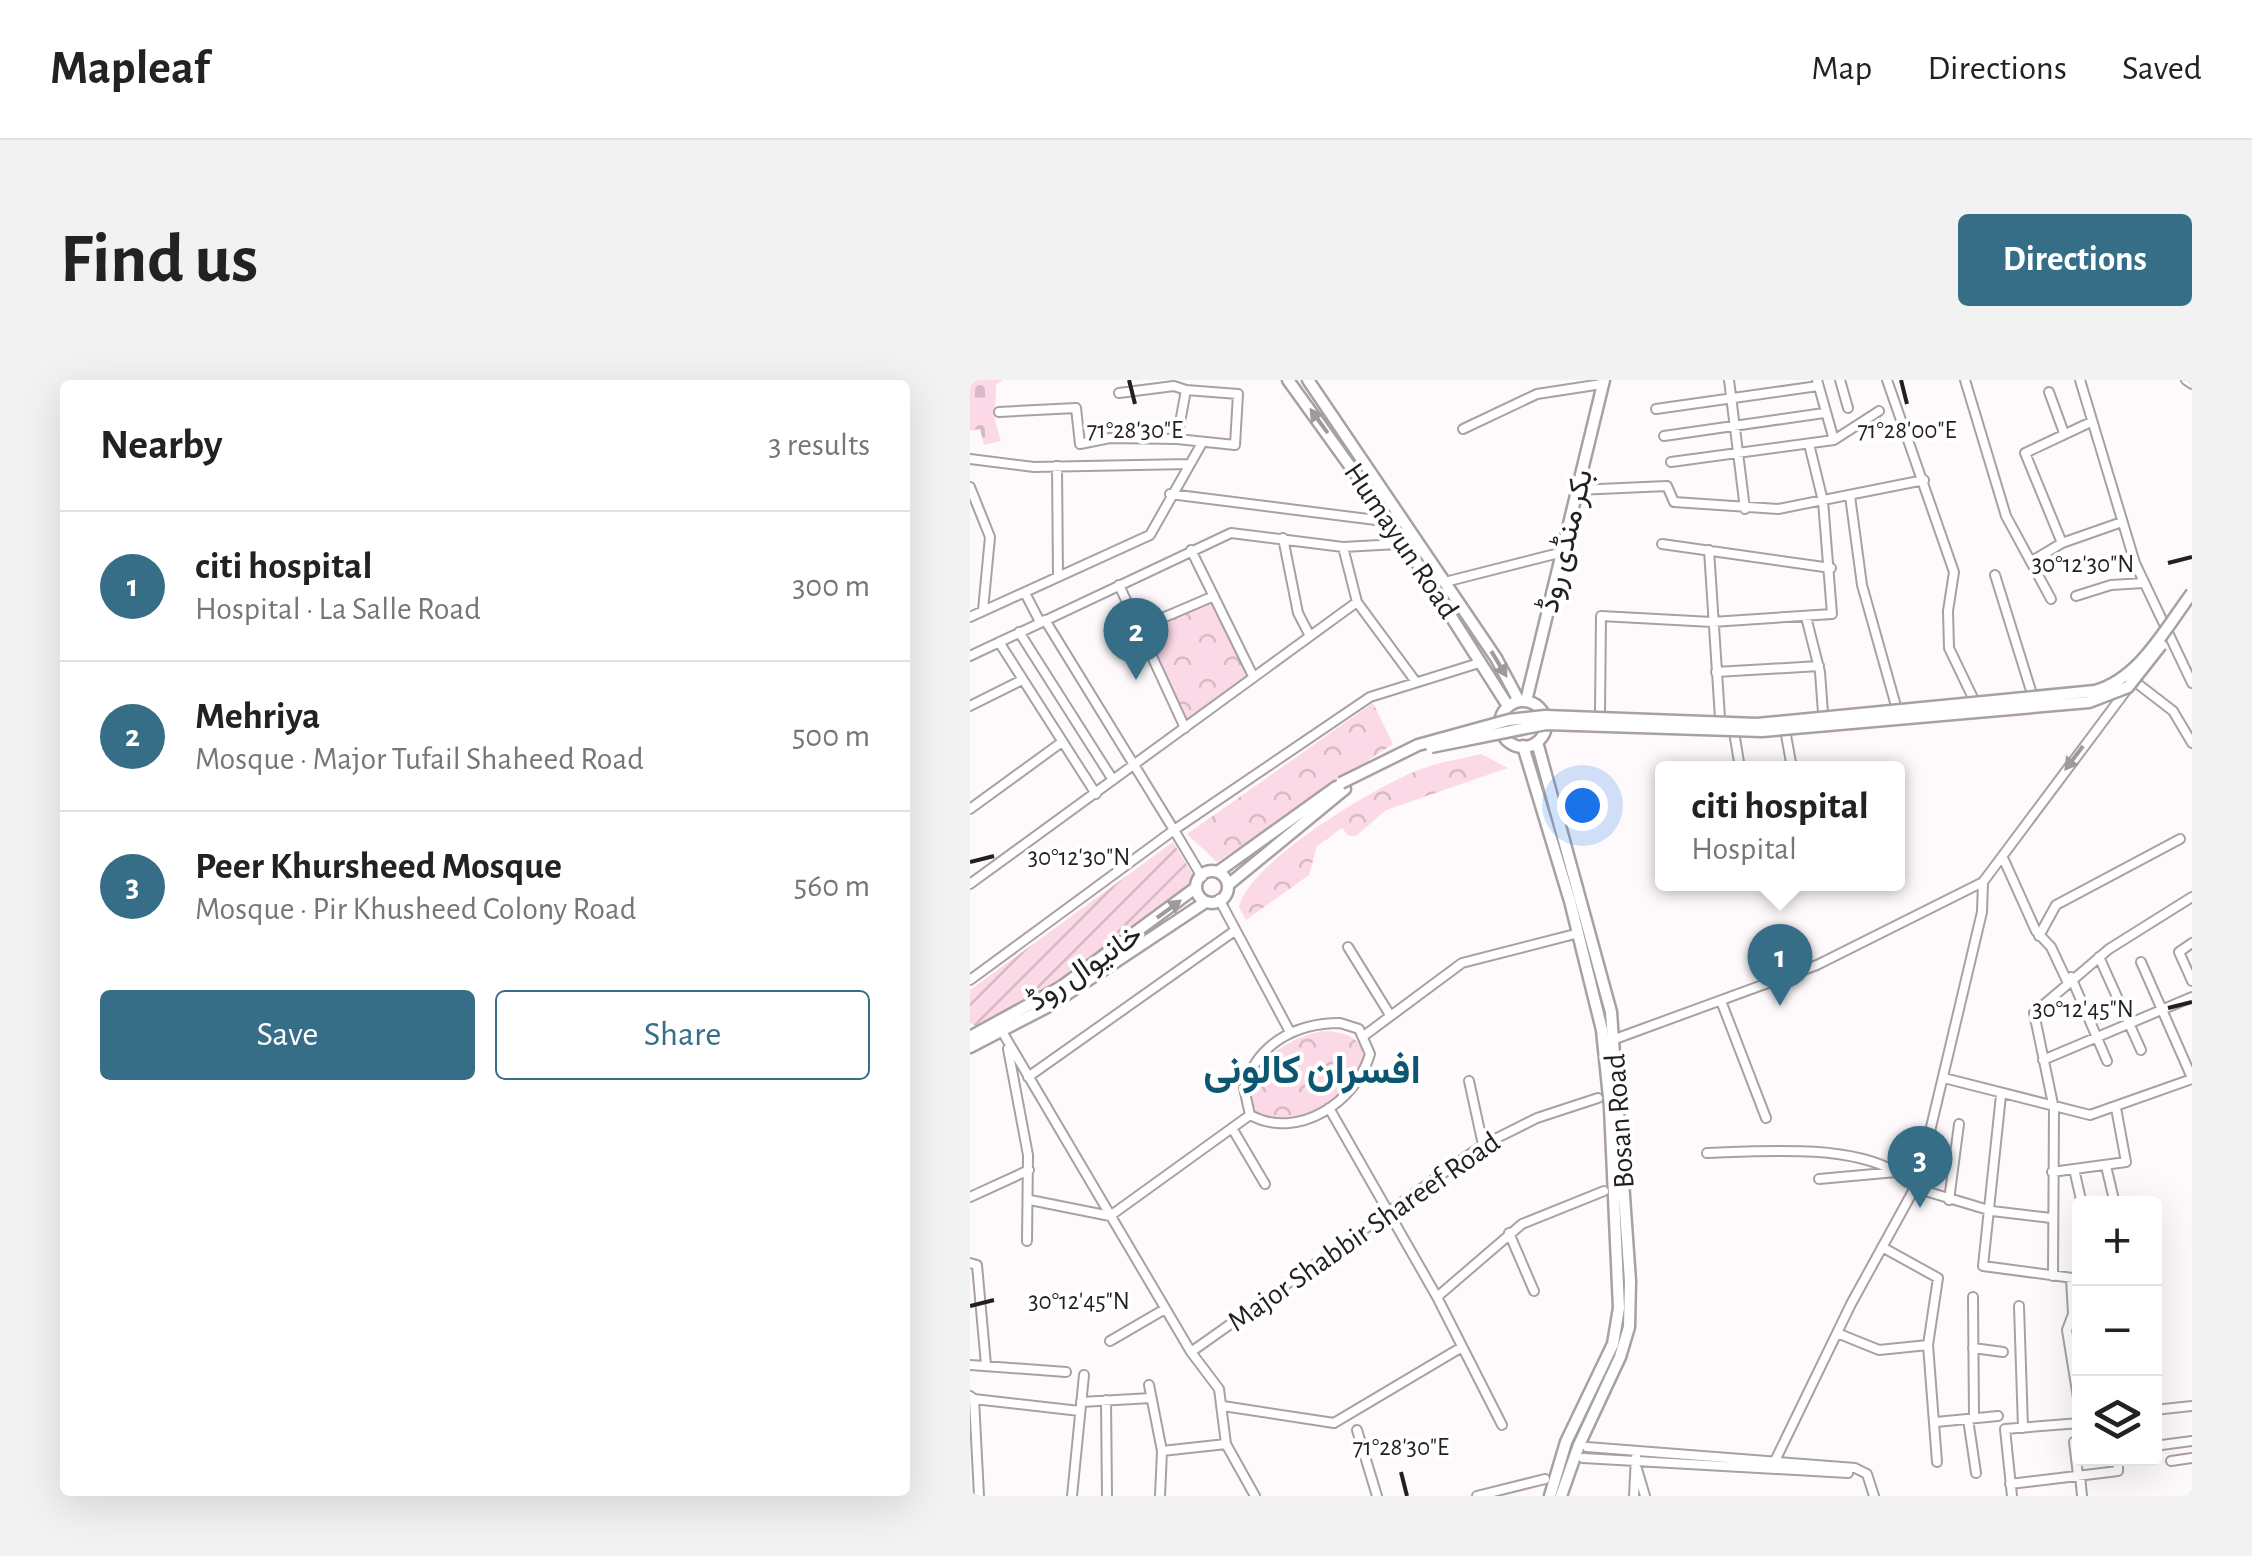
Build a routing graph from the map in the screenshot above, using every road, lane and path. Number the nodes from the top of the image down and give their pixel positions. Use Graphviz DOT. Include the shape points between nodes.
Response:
graph roads {
  1 [pos="1136,380"];
  2 [pos="1211,380"];
  3 [pos="1288,380"];
  4 [pos="1308,380"];
  5 [pos="1540,380"];
  6 [pos="1729,380"];
  7 [pos="1840,380"];
  8 [pos="1888,380"];
  9 [pos="1966,380"];
  10 [pos="2080,380"];
  11 [pos="1603,382"];
  12 [pos="1818,383"];
  13 [pos="1186,390"];
  14 [pos="1206,390"];
  15 [pos="1135,392"];
  16 [pos="1544,392"];
  17 [pos="2049,392"];
  18 [pos="1119,394"];
  19 [pos="1731,398"];
  20 [pos="1848,408"];
  21 [pos="1656,409"];
  22 [pos="1879,411"];
  23 [pos="998,412"];
  24 [pos="1824,413"];
  25 [pos="2091,422"];
  26 [pos="1734,426"];
  27 [pos="1463,429"];
  28 [pos="2064,433"];
  29 [pos="1664,436"];
  30 [pos="1178,439"];
  31 [pos="1834,440"];
  32 [pos="1202,443"];
  33 [pos="1809,444"];
  34 [pos="1738,453"];
  35 [pos="970,458"];
  36 [pos="1672,462"];
  37 [pos="1188,464"];
  38 [pos="1057,466"];
  39 [pos="1924,480"];
  40 [pos="970,487"];
  41 [pos="1577,490"];
  42 [pos="1170,494"];
  43 [pos="1372,496"];
  44 [pos="1850,496"];
  45 [pos="1822,501"];
  46 [pos="1744,510"];
  47 [pos="1384,521"];
  48 [pos="2122,522"];
  49 [pos="1283,538"];
  50 [pos="2062,543"];
  51 [pos="1398,544"];
  52 [pos="1662,544"];
  53 [pos="1343,546"];
  54 [pos="1192,550"];
  55 [pos="1709,550"];
  56 [pos="1563,552"];
  57 [pos="2032,561"];
  58 [pos="1830,568"];
  59 [pos="1995,575"];
  60 [pos="1058,577"];
  61 [pos="1444,582"];
  62 [pos="2144,584"];
  63 [pos="1119,585"];
  64 [pos="1025,592"];
  65 [pos="2192,593"];
  66 [pos="1214,596"];
  67 [pos="2076,596"];
  68 [pos="2051,599"];
  69 [pos="1357,602"];
  70 [pos="2192,604"];
  71 [pos="983,610"];
  72 [pos="970,617"];
  73 [pos="1806,617"];
  74 [pos="1042,621"];
  75 [pos="1712,622"];
  76 [pos="1139,628"];
  77 [pos="1019,632"];
  78 [pos="1310,636"];
  79 [pos="999,642"];
  80 [pos="970,656"];
  81 [pos="1479,663"];
  82 [pos="1819,666"];
  83 [pos="1716,672"];
  84 [pos="1254,676"];
  85 [pos="1022,680"];
  86 [pos="1416,682"];
  87 [pos="2136,682"];
  88 [pos="2192,683"];
  89 [pos="2032,694"];
  90 [pos="1973,698"];
  91 [pos="1518,703"];
  92 [pos="970,706"];
  93 [pos="1896,706"];
  94 [pos="1600,712"];
  95 [pos="1823,713"];
  96 [pos="1720,718"];
  97 [pos="1184,728"];
  98 [pos="1786,735"];
  99 [pos="1736,738"];
  100 [pos="1062,742"];
  101 [pos="1537,742"];
  102 [pos="2192,743"];
  103 [pos="1523,746"];
  104 [pos="1739,761"];
  105 [pos="1791,761"];
  106 [pos="1134,765"];
  107 [pos="1114,780"];
  108 [pos="1343,786"];
  109 [pos="1096,794"];
  110 [pos="970,808"];
  111 [pos="1174,830"];
  112 [pos="2180,839"];
  113 [pos="1999,862"];
  114 [pos="1219,871"];
  115 [pos="1202,877"];
  116 [pos="1983,882"];
  117 [pos="970,884"];
  118 [pos="1228,885"];
  119 [pos="1194,889"];
  120 [pos="2192,898"];
  121 [pos="1219,900"];
  122 [pos="1204,903"];
  123 [pos="1138,932"];
  124 [pos="1233,932"];
  125 [pos="1579,933"];
  126 [pos="2039,936"];
  127 [pos="1146,944"];
  128 [pos="2192,944"];
  129 [pos="1348,947"];
  130 [pos="2099,957"];
  131 [pos="2141,962"];
  132 [pos="2069,979"];
  133 [pos="970,980"];
  134 [pos="2192,981"];
  135 [pos="2192,997"];
  136 [pos="1721,1000"];
  137 [pos="2162,1010"];
  138 [pos="1390,1015"];
  139 [pos="2129,1024"];
  140 [pos="970,1025"];
  141 [pos="999,1031"];
  142 [pos="1290,1032"];
  143 [pos="1364,1034"];
  144 [pos="970,1037"];
  145 [pos="2097,1037"];
  146 [pos="1615,1039"];
  147 [pos="970,1047"];
  148 [pos="2141,1050"];
  149 [pos="2042,1060"];
  150 [pos="2107,1061"];
  151 [pos="1028,1077"];
  152 [pos="1944,1078"];
  153 [pos="2192,1078"];
  154 [pos="1469,1081"];
  155 [pos="2001,1095"];
  156 [pos="1598,1098"];
  157 [pos="1330,1108"];
  158 [pos="2116,1108"];
  159 [pos="2054,1109"];
  160 [pos="1250,1116"];
  161 [pos="1766,1118"];
  162 [pos="1959,1124"];
  163 [pos="1232,1128"];
  164 [pos="1483,1145"];
  165 [pos="1708,1152"];
  166 [pos="2106,1166"];
  167 [pos="1030,1170"];
  168 [pos="2074,1170"];
  169 [pos="1896,1172"];
  170 [pos="2052,1172"];
  171 [pos="1819,1178"];
  172 [pos="1266,1184"];
  173 [pos="1917,1185"];
  174 [pos="1604,1192"];
  175 [pos="2080,1196"];
  176 [pos="2113,1196"];
  177 [pos="970,1197"];
  178 [pos="1030,1200"];
  179 [pos="1949,1200"];
  180 [pos="1992,1211"];
  181 [pos="1389,1213"];
  182 [pos="1110,1216"];
  183 [pos="2051,1218"];
  184 [pos="1509,1233"];
  185 [pos="1027,1241"];
  186 [pos="1882,1247"];
  187 [pos="970,1263"];
  188 [pos="2053,1276"];
  189 [pos="2072,1279"];
  190 [pos="2075,1286"];
  191 [pos="1534,1291"];
  192 [pos="1437,1297"];
  193 [pos="1973,1297"];
  194 [pos="2019,1306"];
  195 [pos="1165,1309"];
  196 [pos="1837,1333"];
  197 [pos="1110,1341"];
  198 [pos="1928,1345"];
  199 [pos="1462,1347"];
  200 [pos="1973,1348"];
  201 [pos="1190,1352"];
  202 [pos="2003,1352"];
  203 [pos="970,1365"];
  204 [pos="986,1366"];
  205 [pos="1066,1372"];
  206 [pos="1084,1375"];
  207 [pos="2074,1376"];
  208 [pos="1149,1385"];
  209 [pos="972,1397"];
  210 [pos="1151,1398"];
  211 [pos="1106,1400"];
  212 [pos="1081,1406"];
  213 [pos="1223,1406"];
  214 [pos="2192,1406"];
  215 [pos="2162,1409"];
  216 [pos="1998,1416"];
  217 [pos="1971,1418"];
  218 [pos="1936,1422"];
  219 [pos="2072,1424"];
  220 [pos="1502,1425"];
  221 [pos="2022,1428"];
  222 [pos="1358,1430"];
  223 [pos="2192,1441"];
  224 [pos="1226,1444"];
  225 [pos="2162,1445"];
  226 [pos="1587,1447"];
  227 [pos="1162,1452"];
  228 [pos="1583,1458"];
  229 [pos="2192,1458"];
  230 [pos="1636,1461"];
  231 [pos="2171,1461"];
  232 [pos="1937,1462"];
  233 [pos="1774,1464"];
  234 [pos="2078,1466"];
  235 [pos="2118,1466"];
  236 [pos="1976,1474"];
  237 [pos="2079,1475"];
  238 [pos="1545,1480"];
  239 [pos="2010,1484"];
  240 [pos="970,1495"];
  241 [pos="979,1496"];
  242 [pos="1072,1496"];
  243 [pos="1107,1496"];
  244 [pos="1160,1496"];
  245 [pos="1255,1496"];
  246 [pos="1378,1496"];
  247 [pos="1477,1496"];
  248 [pos="1550,1496"];
  249 [pos="1561,1496"];
  250 [pos="1634,1496"];
  251 [pos="1645,1496"];
  252 [pos="1874,1496"];
  253 [pos="2012,1496"];
  254 [pos="2082,1496"];
  1 -- 15 [label="street"];
  2 -- 14 [label="street"];
  43 -- 3 [label="main road, Humayun Road, one-way"];
  4 -- 61 [label="main road, Humayun Road"];
  5 -- 16 [label="street"];
  6 -- 19 [label="street"];
  7 -- 20 [label="street"];
  8 -- 39 [label="street"];
  9 -- 57 [label="street" via="2006,516"];
  10 -- 25 [label="street"];
  11 -- 16 [label="street"];
  11 -- 41 [label="main road, بکر منڈی روڈ"];
  12 -- 19 [label="street"];
  12 -- 24 [label="street"];
  13 -- 14 [label="street"];
  13 -- 15 [label="street"];
  13 -- 30 [label="street"];
  14 -- 32 [label="street" via="1238,394 1235,445"];
  15 -- 18 [label="street"];
  16 -- 27 [label="street"];
  17 -- 28 [label="street"];
  19 -- 21 [label="street"];
  19 -- 26 [label="street"];
  22 -- 31 [label="street"];
  23 -- 30 [label="street" via="1076,408 1080,444"];
  24 -- 26 [label="street"];
  24 -- 31 [label="street"];
  25 -- 28 [label="street"];
  25 -- 48 [label="street"];
  26 -- 29 [label="street"];
  26 -- 34 [label="street"];
  28 -- 50 [label="street" via="2025,453"];
  30 -- 32 [label="street"];
  31 -- 33 [label="street"];
  32 -- 37 [label="street"];
  33 -- 34 [label="street"];
  33 -- 45 [label="street"];
  34 -- 36 [label="street"];
  34 -- 46 [label="street"];
  35 -- 38 [label="street"];
  37 -- 38 [label="street"];
  37 -- 42 [label="street"];
  38 -- 60 [label="street"];
  39 -- 44 [label="street"];
  39 -- 90 [label="street" via="1954,572 1950,648"];
  40 -- 71 [label="street" via="990,537"];
  41 -- 46 [label="street" via="1667,486 1674,502"];
  41 -- 56 [label="main road, بکر منڈی روڈ"];
  42 -- 47 [label="street"];
  42 -- 60 [label="street" via="1150,535"];
  43 -- 47 [label="main road"];
  43 -- 81 [label="main road, Humayun Road"];
  44 -- 45 [label="street"];
  44 -- 93 [label="street" via="1862,585"];
  45 -- 46 [label="street"];
  45 -- 58 [label="street"];
  47 -- 51 [label="main road"];
  48 -- 50 [label="street"];
  48 -- 62 [label="street"];
  49 -- 53 [label="street"];
  49 -- 54 [label="street" via="1231,532"];
  49 -- 78 [label="street" via="1292,590"];
  50 -- 57 [label="street"];
  51 -- 53 [label="street"];
  51 -- 81 [label="main road"];
  52 -- 55 [label="street"];
  53 -- 69 [label="street"];
  54 -- 63 [label="street"];
  54 -- 66 [label="street"];
  55 -- 58 [label="street"];
  55 -- 75 [label="street"];
  56 -- 61 [label="street"];
  56 -- 91 [label="main road, بکر منڈی روڈ"];
  57 -- 68 [label="street"];
  58 -- 73 [label="street" via="1834,612"];
  59 -- 89 [label="street"];
  60 -- 64 [label="street"];
  61 -- 91 [label="main road, Humayun Road, one-way"];
  62 -- 67 [label="street"];
  62 -- 88 [label="street"];
  63 -- 74 [label="street"];
  63 -- 76 [label="street"];
  64 -- 71 [label="street"];
  64 -- 74 [label="street"];
  65 -- 108 [label="main road, bridge" via="2134,668 2095,691 1758,724 1508,720 1418,744"];
  66 -- 76 [label="street"];
  66 -- 84 [label="street"];
  69 -- 78 [label="street"];
  69 -- 86 [label="street"];
  70 -- 87 [label="main road, bridge"];
  71 -- 72 [label="street"];
  73 -- 75 [label="street"];
  73 -- 82 [label="street"];
  74 -- 77 [label="street"];
  74 -- 106 [label="street"];
  75 -- 83 [label="street"];
  75 -- 94 [label="street" via="1601,616"];
  76 -- 97 [label="street"];
  77 -- 79 [label="street"];
  77 -- 107 [label="street"];
  78 -- 84 [label="street"];
  79 -- 80 [label="street"];
  79 -- 85 [label="street"];
  81 -- 86 [label="street"];
  81 -- 91 [label="main road, Humayun Road"];
  82 -- 83 [label="street"];
  82 -- 95 [label="street"];
  83 -- 96 [label="street"];
  84 -- 97 [label="street"];
  85 -- 92 [label="street"];
  85 -- 100 [label="street"];
  86 -- 111 [label="street" via="1370,696"];
  87 -- 102 [label="street" via="2173,712"];
  87 -- 108 [label="main road, bridge" via="2089,702 1869,724 1716,733 1583,724 1506,729 1420,750"];
  87 -- 113 [label="street, one-way"];
  91 -- 101 [label="main road" via="1544,715 1546,728"];
  91 -- 103 [label="main road" via="1501,729 1508,741"];
  97 -- 106 [label="street"];
  98 -- 105 [label="street"];
  99 -- 104 [label="street"];
  100 -- 109 [label="street"];
  100 -- 110 [label="street"];
  101 -- 103 [label="main road"];
  101 -- 146 [label="main road, Bosan Road"];
  103 -- 125 [label="main road, Bosan Road"];
  106 -- 107 [label="street"];
  106 -- 111 [label="street"];
  107 -- 109 [label="street"];
  108 -- 114 [label="main road"];
  108 -- 118 [label="main road"];
  109 -- 117 [label="street"];
  111 -- 115 [label="street"];
  111 -- 133 [label="street"];
  112 -- 126 [label="street" via="2056,905"];
  113 -- 116 [label="street"];
  113 -- 126 [label="street"];
  114 -- 115 [label="main road"];
  114 -- 118 [label="main road"];
  115 -- 119 [label="main road"];
  116 -- 136 [label="street" via="1817,966"];
  116 -- 152 [label="street"];
  118 -- 121 [label="main road"];
  119 -- 122 [label="main road"];
  123 -- 119 [label="main road, خانیوال روڈ, one-way"];
  120 -- 130 [label="street"];
  121 -- 122 [label="main road"];
  121 -- 124 [label="street"];
  122 -- 127 [label="main road"];
  123 -- 127 [label="main road"];
  123 -- 141 [label="main road, خانیوال روڈ"];
  124 -- 142 [label="street"];
  124 -- 151 [label="street"];
  125 -- 138 [label="street" via="1462,963"];
  125 -- 248 [label="main road, Bosan Road" via="1602,1030 1610,1107 1618,1321"];
  126 -- 132 [label="street"];
  127 -- 141 [label="main road"];
  128 -- 134 [label="street" via="2179,952"];
  129 -- 138 [label="street"];
  130 -- 132 [label="street"];
  130 -- 139 [label="street"];
  131 -- 137 [label="street"];
  132 -- 145 [label="street"];
  132 -- 149 [label="street" via="2034,1012"];
  135 -- 137 [label="street"];
  136 -- 146 [label="street"];
  136 -- 161 [label="street"];
  137 -- 139 [label="street"];
  137 -- 153 [label="street"];
  138 -- 143 [label="street"];
  139 -- 145 [label="street"];
  139 -- 148 [label="street"];
  140 -- 141 [label="main road"];
  141 -- 144 [label="main road, خانیوال روڈ"];
  141 -- 147 [label="main road"];
  141 -- 151 [label="street"];
  141 -- 167 [label="street"];
  142 -- 143 [label="street" via="1340,1023"];
  142 -- 160 [label="street" via="1249,1073 1243,1095"];
  143 -- 157 [label="street" via="1370,1054 1364,1069"];
  145 -- 149 [label="street"];
  145 -- 150 [label="street"];
  146 -- 249 [label="main road, Bosan Road" via="1628,1327"];
  149 -- 159 [label="street"];
  151 -- 182 [label="street"];
  152 -- 155 [label="street"];
  152 -- 173 [label="street"];
  153 -- 158 [label="street"];
  154 -- 164 [label="street"];
  155 -- 159 [label="street"];
  155 -- 180 [label="street"];
  156 -- 164 [label="street, Major Shabbir Shareef Road"];
  157 -- 160 [label="street" via="1294,1123"];
  157 -- 181 [label="street"];
  158 -- 159 [label="street" via="2096,1115"];
  158 -- 166 [label="street" via="2127,1159"];
  159 -- 170 [label="street"];
  160 -- 163 [label="street"];
  162 -- 179 [label="street"];
  163 -- 172 [label="street"];
  163 -- 182 [label="street"];
  164 -- 181 [label="street, Major Shabbir Shareef Road"];
  165 -- 169 [label="street" via="1858,1156"];
  166 -- 168 [label="street"];
  166 -- 176 [label="street"];
  167 -- 177 [label="street"];
  167 -- 178 [label="street"];
  168 -- 170 [label="street"];
  168 -- 175 [label="street"];
  169 -- 171 [label="street"];
  169 -- 173 [label="street"];
  170 -- 183 [label="street"];
  173 -- 179 [label="street"];
  173 -- 186 [label="street"];
  174 -- 184 [label="street"];
  178 -- 182 [label="street"];
  178 -- 185 [label="street"];
  179 -- 180 [label="street"];
  180 -- 183 [label="street"];
  180 -- 188 [label="street" via="1984,1268"];
  181 -- 192 [label="street"];
  181 -- 201 [label="street, Major Shabbir Shareef Road"];
  182 -- 195 [label="street"];
  183 -- 188 [label="street"];
  184 -- 191 [label="street"];
  184 -- 192 [label="street"];
  186 -- 196 [label="street"];
  186 -- 198 [label="street" via="1938,1278"];
  187 -- 204 [label="street" via="977,1265"];
  188 -- 189 [label="street"];
  190 -- 207 [label="street" via="2067,1330"];
  192 -- 199 [label="street"];
  193 -- 200 [label="street"];
  194 -- 221 [label="street"];
  195 -- 197 [label="street"];
  195 -- 201 [label="street"];
  196 -- 198 [label="street" via="1878,1350"];
  196 -- 233 [label="street"];
  198 -- 218 [label="street"];
  199 -- 213 [label="street" via="1334,1423"];
  199 -- 220 [label="street"];
  200 -- 202 [label="street"];
  200 -- 217 [label="street"];
  201 -- 213 [label="street" via="1214,1379"];
  203 -- 204 [label="street"];
  204 -- 205 [label="street"];
  206 -- 212 [label="street"];
  208 -- 210 [label="street"];
  209 -- 212 [label="street"];
  209 -- 241 [label="street"];
  210 -- 211 [label="street"];
  210 -- 227 [label="street"];
  211 -- 212 [label="street"];
  211 -- 243 [label="street"];
  212 -- 242 [label="street"];
  213 -- 224 [label="street"];
  214 -- 215 [label="street"];
  216 -- 217 [label="street"];
  217 -- 218 [label="street"];
  217 -- 236 [label="street"];
  218 -- 232 [label="street"];
  219 -- 221 [label="street"];
  221 -- 239 [label="street" via="2005,1430"];
  222 -- 246 [label="street"];
  223 -- 225 [label="street"];
  224 -- 227 [label="street"];
  224 -- 245 [label="street"];
  226 -- 230 [label="street"];
  227 -- 244 [label="street"];
  228 -- 230 [label="street"];
  229 -- 231 [label="street"];
  230 -- 233 [label="street"];
  230 -- 250 [label="street"];
  230 -- 251 [label="street"];
  233 -- 252 [label="street" via="1854,1468 1866,1474"];
  234 -- 237 [label="street"];
  235 -- 237 [label="street"];
  237 -- 239 [label="street"];
  237 -- 254 [label="street"];
  238 -- 247 [label="street"];
  239 -- 253 [label="street"];
  240 -- 241 [label="street"];
}
